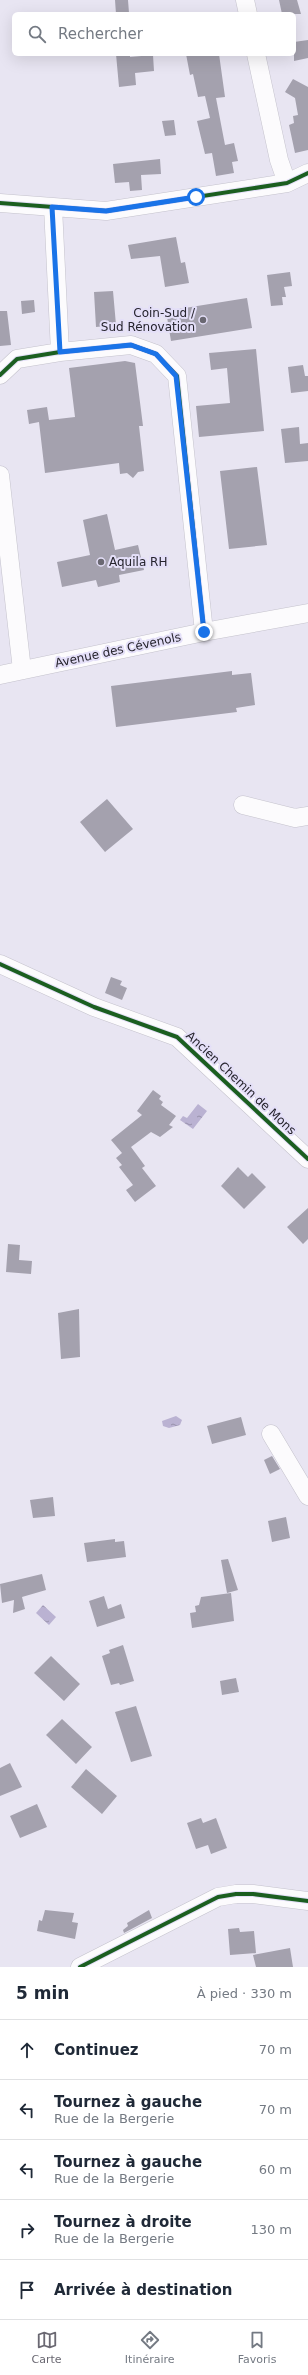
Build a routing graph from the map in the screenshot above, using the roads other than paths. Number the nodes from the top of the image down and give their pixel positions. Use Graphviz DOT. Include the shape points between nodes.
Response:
graph roads {
  1 [pos="245,0"];
  2 [pos="248,12"];
  3 [pos="256,56"];
  4 [pos="308,173"];
  5 [pos="287,183"];
  6 [pos="0,203"];
  7 [pos="52,207"];
  8 [pos="60,352"];
  9 [pos="0,375"];
  10 [pos="0,475"];
  11 [pos="308,613"];
  12 [pos="204,632"];
  13 [pos="22,670"];
  14 [pos="0,674"];
  15 [pos="242,805"];
  16 [pos="308,816"];
  17 [pos="0,964"];
  18 [pos="308,1159"];
  19 [pos="271,1434"];
  20 [pos="308,1496"];
  21 [pos="308,1901"];
  22 [pos="80,1967"];
  1 -- 2 [label="street"];
  3 -- 5 [label="street" via="279,160"];
  4 -- 5 [label="street"];
  5 -- 7 [label="street" via="106,211"];
  6 -- 7 [label="street"];
  7 -- 8 [label="street"];
  8 -- 9 [label="street" via="17,359"];
  8 -- 12 [label="street" via="131,345 156,354 176,376"];
  10 -- 13 [label="street"];
  11 -- 12 [label="street, Avenue des Cévenols"];
  12 -- 13 [label="street, Avenue des Cévenols"];
  13 -- 14 [label="street, Avenue des Cévenols"];
  15 -- 16 [label="street" via="295,818"];
  17 -- 18 [label="street, Ancien Chemin de Mons" via="94,1007 177,1037"];
  19 -- 20 [label="street"];
  21 -- 22 [label="street" via="253,1894 218,1897"];
}
